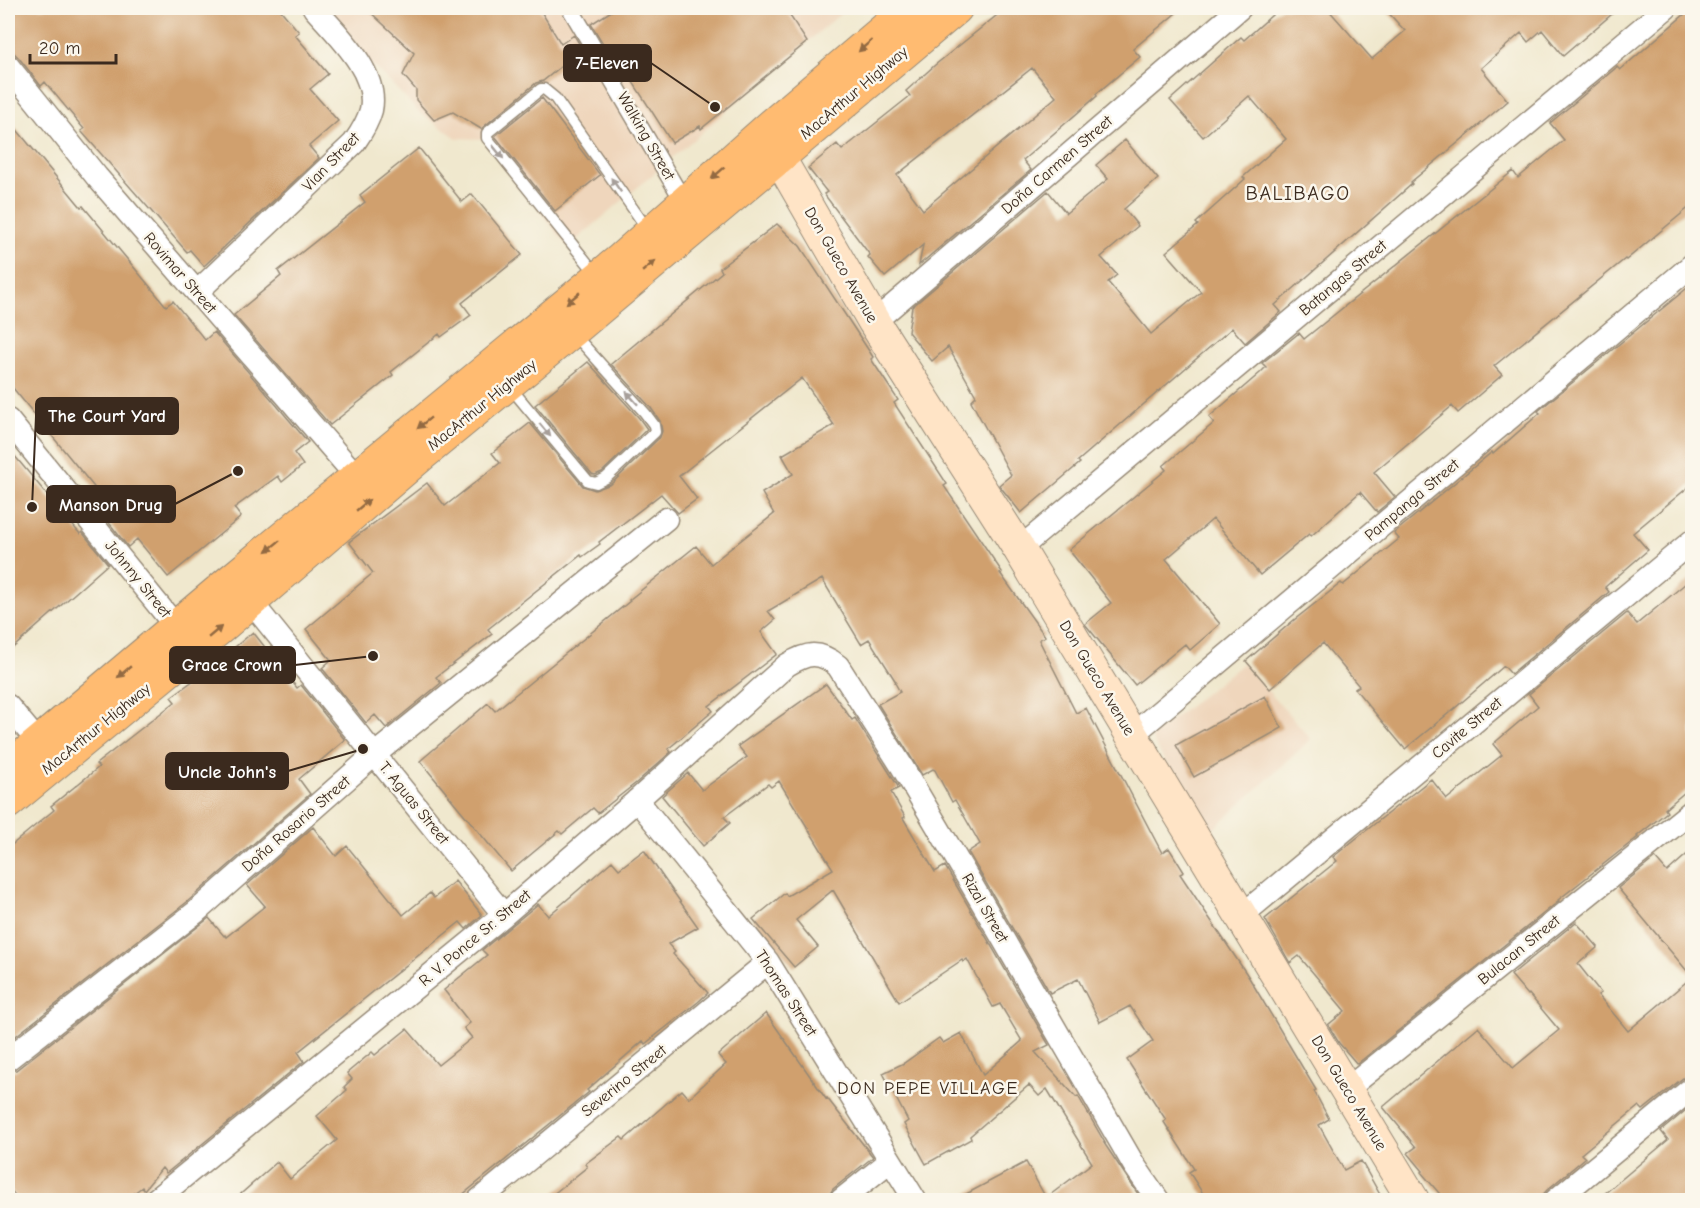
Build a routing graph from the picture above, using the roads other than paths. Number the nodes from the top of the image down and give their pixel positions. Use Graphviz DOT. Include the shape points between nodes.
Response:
graph roads {
  1 [pos="314,8"];
  2 [pos="570,8"];
  3 [pos="909,8"];
  4 [pos="956,8"];
  5 [pos="1240,8"];
  6 [pos="1666,8"];
  7 [pos="8,66"];
  8 [pos="778,156"];
  9 [pos="684,202"];
  10 [pos="650,232"];
  11 [pos="1692,265"];
  12 [pos="598,276"];
  13 [pos="197,292"];
  14 [pos="874,322"];
  15 [pos="572,331"];
  16 [pos="508,385"];
  17 [pos="8,420"];
  18 [pos="357,477"];
  19 [pos="666,519"];
  20 [pos="1692,541"];
  21 [pos="1019,549"];
  22 [pos="241,591"];
  23 [pos="177,628"];
  24 [pos="787,666"];
  25 [pos="8,706"];
  26 [pos="1131,735"];
  27 [pos="39,743"];
  28 [pos="374,755"];
  29 [pos="8,769"];
  30 [pos="637,800"];
  31 [pos="8,802"];
  32 [pos="1692,811"];
  33 [pos="504,915"];
  34 [pos="1241,916"];
  35 [pos="768,962"];
  36 [pos="8,1059"];
  37 [pos="1692,1088"];
  38 [pos="1346,1090"];
  39 [pos="890,1161"];
  40 [pos="155,1200"];
  41 [pos="479,1200"];
  42 [pos="841,1200"];
  43 [pos="915,1200"];
  44 [pos="1158,1200"];
  45 [pos="1413,1200"];
  46 [pos="1556,1200"];
  1 -- 13 [label="street, Vian Street" via="366,74 371,109 364,127 354,143"];
  2 -- 9 [label="street, Walking Street"];
  3 -- 9 [label="highway, MacArthur Highway, one-way"];
  4 -- 8 [label="highway, MacArthur Highway"];
  5 -- 14 [label="street, Doña Carmen Street"];
  6 -- 21 [label="street, Batangas Street"];
  7 -- 13 [label="street, Rovimar Street"];
  8 -- 14 [label="main road, Don Gueco Avenue"];
  15 -- 8 [label="highway, MacArthur Highway, one-way"];
  9 -- 10 [label="highway, MacArthur Highway"];
  10 -- 12 [label="highway, MacArthur Highway"];
  10 -- 12 [label="lane, one-way" via="555,98 544,89 487,133 487,138"];
  11 -- 26 [label="street, Pampanga Street"];
  12 -- 18 [label="highway, MacArthur Highway, one-way"];
  13 -- 18 [label="street, Rovimar Street"];
  14 -- 21 [label="main road, Don Gueco Avenue"];
  15 -- 16 [label="highway, MacArthur Highway"];
  16 -- 15 [label="lane, one-way" via="588,481 596,483 606,478 655,432 654,425"];
  22 -- 16 [label="highway, MacArthur Highway, one-way" via="421,456"];
  17 -- 23 [label="street, Johnny Street"];
  18 -- 22 [label="highway, MacArthur Highway, one-way"];
  19 -- 28 [label="street, Doña Rosario Street"];
  20 -- 34 [label="street, Cavite Street"];
  21 -- 26 [label="main road, Don Gueco Avenue"];
  22 -- 23 [label="highway, MacArthur Highway"];
  22 -- 28 [label="street, T. Aguas Street"];
  31 -- 22 [label="highway, MacArthur Highway, one-way"];
  23 -- 27 [label="highway, MacArthur Highway, one-way"];
  24 -- 30 [label="street, R. V. Ponce Sr. Street"];
  24 -- 44 [label="street, Rizal Street" via="797,659 820,654 838,666 901,765"];
  25 -- 27 [label="street"];
  26 -- 34 [label="main road, Don Gueco Avenue"];
  27 -- 29 [label="highway, MacArthur Highway"];
  28 -- 33 [label="street, T. Aguas Street"];
  28 -- 36 [label="street, Doña Rosario Street" via="196,912"];
  30 -- 33 [label="street, R. V. Ponce Sr. Street"];
  30 -- 35 [label="street, Thomas Street"];
  32 -- 38 [label="street, Bulacan Street"];
  33 -- 40 [label="street, R. V. Ponce Sr. Street"];
  34 -- 38 [label="main road, Don Gueco Avenue"];
  35 -- 39 [label="street, Thomas Street"];
  35 -- 41 [label="street, Severino Street"];
  37 -- 46 [label="street"];
  38 -- 45 [label="main road, Don Gueco Avenue"];
  39 -- 42 [label="street"];
  39 -- 43 [label="street, Thomas Street"];
}
